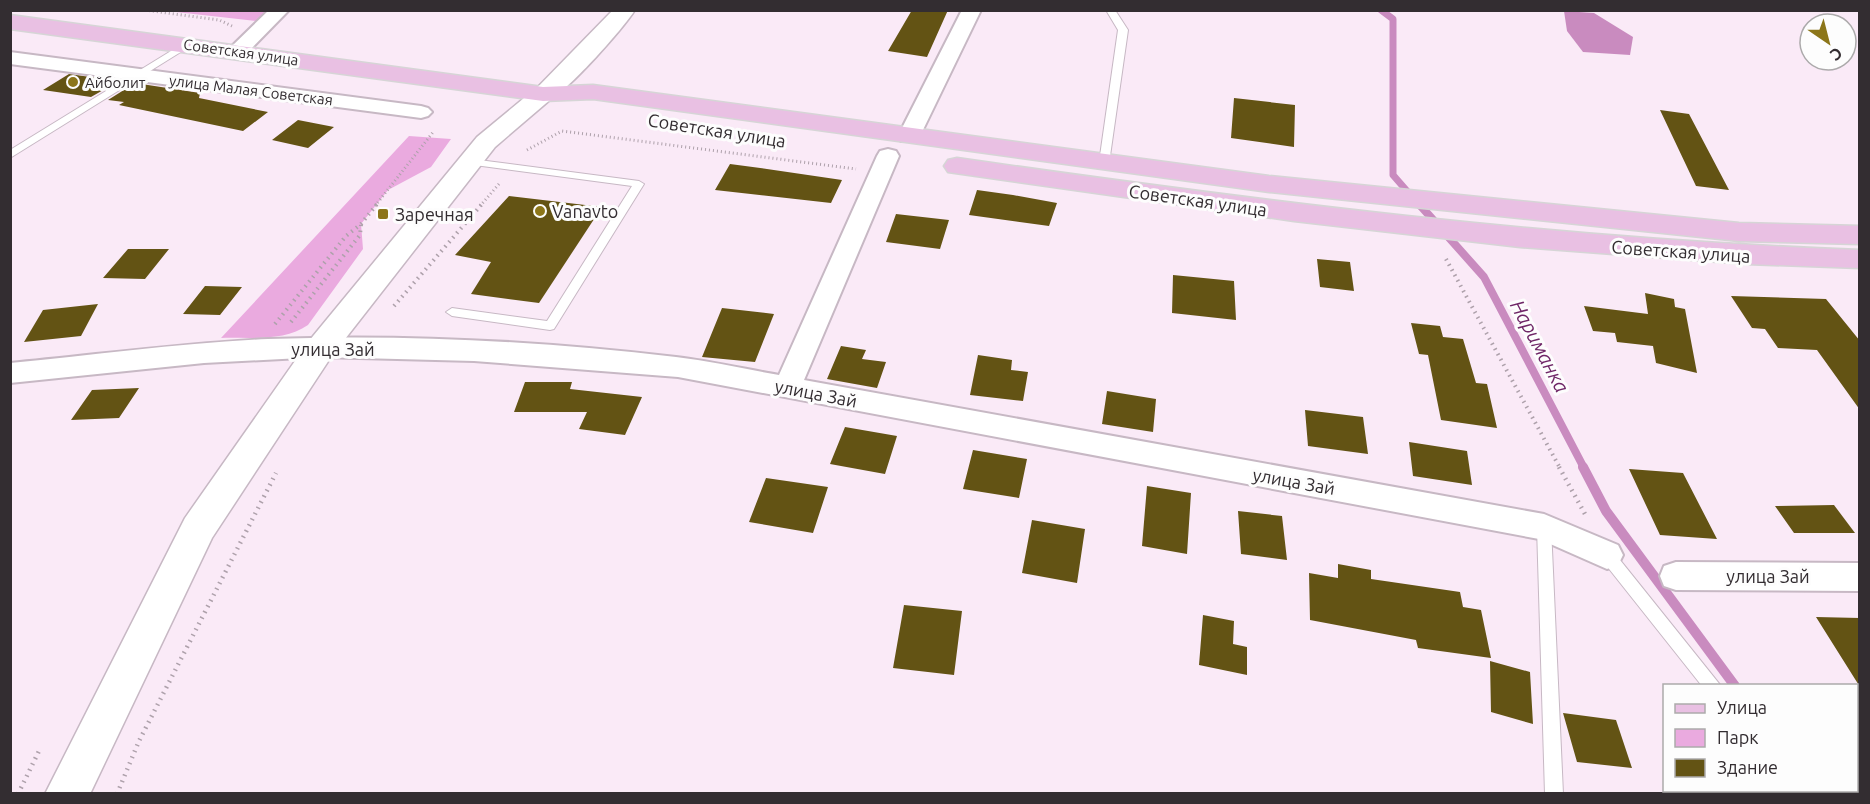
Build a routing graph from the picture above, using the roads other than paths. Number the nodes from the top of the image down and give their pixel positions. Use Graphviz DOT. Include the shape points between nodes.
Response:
graph roads {
  1 [pos="280,10"];
  2 [pos="625,10"];
  3 [pos="972,10"];
  4 [pos="1110,10"];
  5 [pos="10,22"];
  6 [pos="187,45"];
  7 [pos="237,52"];
  8 [pos="10,58"];
  9 [pos="138,75"];
  10 [pos="543,94"];
  11 [pos="420,112"];
  12 [pos="909,136"];
  13 [pos="10,155"];
  14 [pos="471,162"];
  15 [pos="1104,163"];
  16 [pos="884,164"];
  17 [pos="1270,197"];
  18 [pos="1860,235"];
  19 [pos="1860,259"];
  20 [pos="452,312"];
  21 [pos="320,349"];
  22 [pos="10,373"];
  23 [pos="787,388"];
  24 [pos="1544,527"];
  25 [pos="1607,555"];
  26 [pos="1676,576"];
  27 [pos="1860,577"];
  28 [pos="1711,684"];
  29 [pos="67,794"];
  30 [pos="1554,794"];
  1 -- 7 [label="street"];
  2 -- 10 [label="main road"];
  3 -- 12 [label="street"];
  4 -- 15 [label="lane" via="1123,30"];
  5 -- 6 [label="main road, Советская улица"];
  6 -- 7 [label="main road, Советская улица"];
  6 -- 9 [label="lane"];
  7 -- 10 [label="main road, Советская улица"];
  8 -- 9 [label="street, улица Малая Советская"];
  9 -- 11 [label="street, улица Малая Советская"];
  9 -- 13 [label="lane"];
  10 -- 12 [label="main road, Советская улица" via="592,92"];
  10 -- 14 [label="main road" via="486,142"];
  10 -- 16 [label="main road, Советская улица" via="578,108"];
  12 -- 15 [label="main road, Советская улица"];
  14 -- 20 [label="lane" via="639,184 550,326"];
  14 -- 21 [label="main road"];
  15 -- 17 [label="main road, Советская улица"];
  16 -- 17 [label="main road, Советская улица"];
  16 -- 23 [label="street"];
  17 -- 18 [label="main road, Советская улица" via="1739,232"];
  17 -- 19 [label="main road, Советская улица" via="1600,246"];
  21 -- 22 [label="street, улица Зай" via="262,350"];
  21 -- 23 [label="street, улица Зай" via="554,355 678,367"];
  21 -- 29 [label="main road" via="198,529"];
  23 -- 24 [label="street, улица Зай"];
  24 -- 25 [label="street, улица Зай"];
  24 -- 30 [label="lane"];
  25 -- 28 [label="lane"];
  26 -- 27 [label="street, улица Зай"];
}
